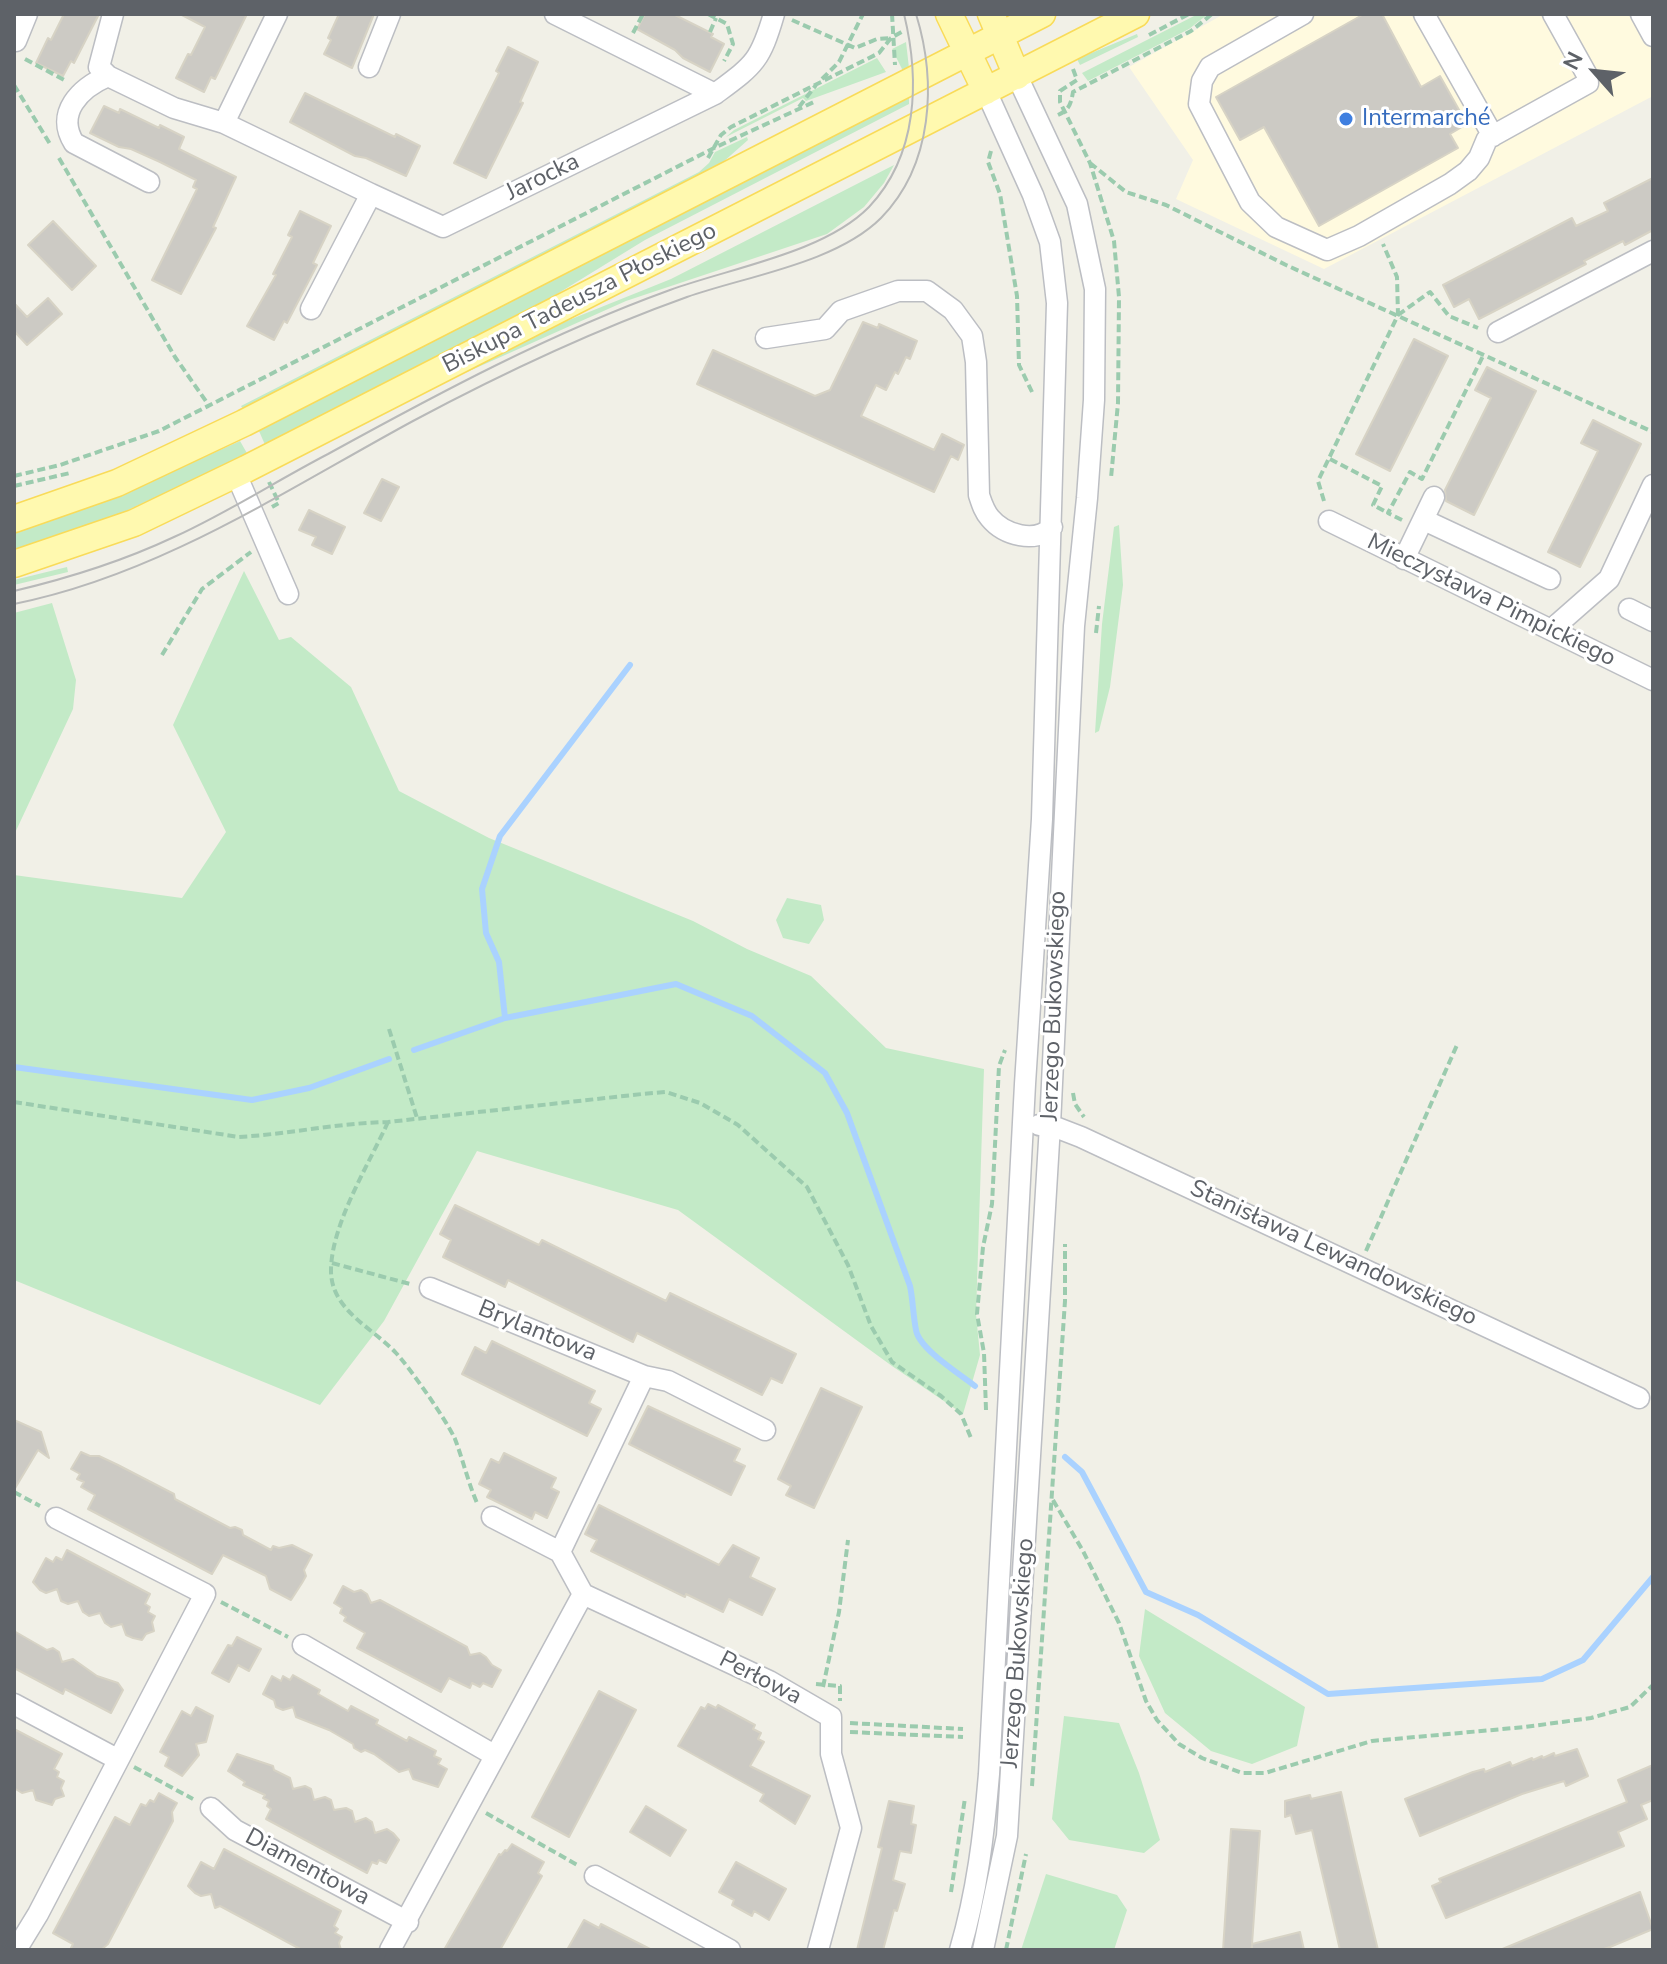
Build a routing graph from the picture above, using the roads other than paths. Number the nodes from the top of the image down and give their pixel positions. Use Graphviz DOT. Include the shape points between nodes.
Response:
graph roads {
  1 [pos="27,14"];
  2 [pos="113,14"];
  3 [pos="277,14"];
  4 [pos="390,14"];
  5 [pos="555,14"];
  6 [pos="949,14"];
  7 [pos="1042,14"];
  8 [pos="1136,14"];
  9 [pos="1303,14"];
  10 [pos="1424,14"];
  11 [pos="1553,14"];
  12 [pos="1641,14"];
  13 [pos="783,17"];
  14 [pos="996,24"];
  15 [pos="1653,36"];
  16 [pos="16,41"];
  17 [pos="967,53"];
  18 [pos="369,67"];
  19 [pos="108,76"];
  20 [pos="1017,76"];
  21 [pos="986,91"];
  22 [pos="712,92"];
  23 [pos="224,123"];
  24 [pos="1493,136"];
  25 [pos="149,182"];
  26 [pos="371,194"];
  27 [pos="1653,251"];
  28 [pos="311,309"];
  29 [pos="1498,332"];
  30 [pos="766,338"];
  31 [pos="961,453"];
  32 [pos="980,463"];
  33 [pos="236,474"];
  34 [pos="1653,485"];
  35 [pos="1434,497"];
  36 [pos="14,519"];
  37 [pos="1329,521"];
  38 [pos="1421,524"];
  39 [pos="1052,527"];
  40 [pos="1404,559"];
  41 [pos="14,564"];
  42 [pos="1550,579"];
  43 [pos="288,594"];
  44 [pos="1629,609"];
  45 [pos="1653,621"];
  46 [pos="1551,630"];
  47 [pos="1653,680"];
  48 [pos="1023,1124"];
  49 [pos="1050,1125"];
  50 [pos="430,1288"];
  51 [pos="644,1376"];
  52 [pos="1639,1398"];
  53 [pos="765,1430"];
  54 [pos="492,1517"];
  55 [pos="56,1518"];
  56 [pos="560,1552"];
  57 [pos="583,1594"];
  58 [pos="303,1645"];
  59 [pos="14,1704"];
  60 [pos="494,1755"];
  61 [pos="117,1759"];
  62 [pos="211,1808"];
  63 [pos="595,1876"];
  64 [pos="408,1922"];
  65 [pos="16,1950"];
  66 [pos="390,1950"];
  67 [pos="730,1950"];
  68 [pos="818,1950"];
  69 [pos="960,1950"];
  70 [pos="983,1950"];
  1 -- 16 [label="street"];
  2 -- 19 [label="street" via="99,67"];
  3 -- 23 [label="street"];
  4 -- 18 [label="street"];
  5 -- 22 [label="street"];
  6 -- 17 [label="main road"];
  7 -- 14 [label="main road, Biskupa Tadeusza Płoskiego"];
  8 -- 20 [label="main road, Biskupa Tadeusza Płoskiego"];
  9 -- 24 [label="street" via="1210,67 1199,104 1250,202 1276,227 1327,250 1450,184 1468,171"];
  10 -- 24 [label="street"];
  11 -- 24 [label="street" via="1588,83"];
  12 -- 15 [label="street"];
  13 -- 22 [label="street, Jarocka" via="751,67"];
  14 -- 17 [label="main road, Biskupa Tadeusza Płoskiego"];
  14 -- 20 [label="main road"];
  17 -- 21 [label="main road"];
  17 -- 36 [label="main road, Biskupa Tadeusza Płoskiego" via="244,423 117,483"];
  19 -- 23 [label="street, Jarocka" via="174,108"];
  19 -- 25 [label="street" via="82,89 67,117 68,133 74,143"];
  20 -- 21 [label="main road, Biskupa Tadeusza Płoskiego"];
  20 -- 49 [label="street, Jerzego Bukowskiego" via="1077,204 1095,289 1094,400 1074,626"];
  21 -- 33 [label="main road, Biskupa Tadeusza Płoskiego"];
  21 -- 39 [label="street, Jerzego Bukowskiego" via="1050,242 1057,303"];
  22 -- 26 [label="street, Jarocka" via="443,227"];
  23 -- 26 [label="street, Jarocka"];
  26 -- 28 [label="street"];
  27 -- 29 [label="street"];
  30 -- 32 [label="street" via="825,329 841,311 898,291 927,291 953,310 972,336"];
  31 -- 32 [label="street"];
  32 -- 39 [label="street" via="979,495 992,522 1038,537"];
  33 -- 41 [label="main road, Biskupa Tadeusza Płoskiego" via="134,523"];
  33 -- 43 [label="street"];
  34 -- 46 [label="street" via="1609,579"];
  35 -- 38 [label="street"];
  37 -- 40 [label="street, Mieczysława Pimpickiego"];
  38 -- 40 [label="street"];
  38 -- 42 [label="street"];
  39 -- 48 [label="street, Jerzego Bukowskiego" via="1042,819"];
  40 -- 46 [label="street, Mieczysława Pimpickiego"];
  44 -- 45 [label="street"];
  46 -- 47 [label="street, Mieczysława Pimpickiego"];
  48 -- 49 [label="street, Stanisława Lewandowskiego"];
  48 -- 69 [label="street, Jerzego Bukowskiego" via="988,1788 974,1897"];
  49 -- 52 [label="street, Stanisława Lewandowskiego"];
  49 -- 70 [label="street, Jerzego Bukowskiego" via="1007,1836"];
  50 -- 51 [label="street, Brylantowa"];
  51 -- 53 [label="street, Brylantowa" via="668,1381"];
  51 -- 56 [label="street"];
  54 -- 56 [label="street"];
  55 -- 61 [label="street" via="205,1594"];
  56 -- 57 [label="street"];
  57 -- 60 [label="street"];
  57 -- 68 [label="street, Perłowa" via="769,1681 831,1717 831,1754 851,1828"];
  58 -- 60 [label="street"];
  59 -- 61 [label="street"];
  60 -- 64 [label="street"];
  61 -- 65 [label="street"];
  62 -- 64 [label="street, Diamentowa" via="235,1830"];
  63 -- 67 [label="street"];
  64 -- 66 [label="street"];
}
